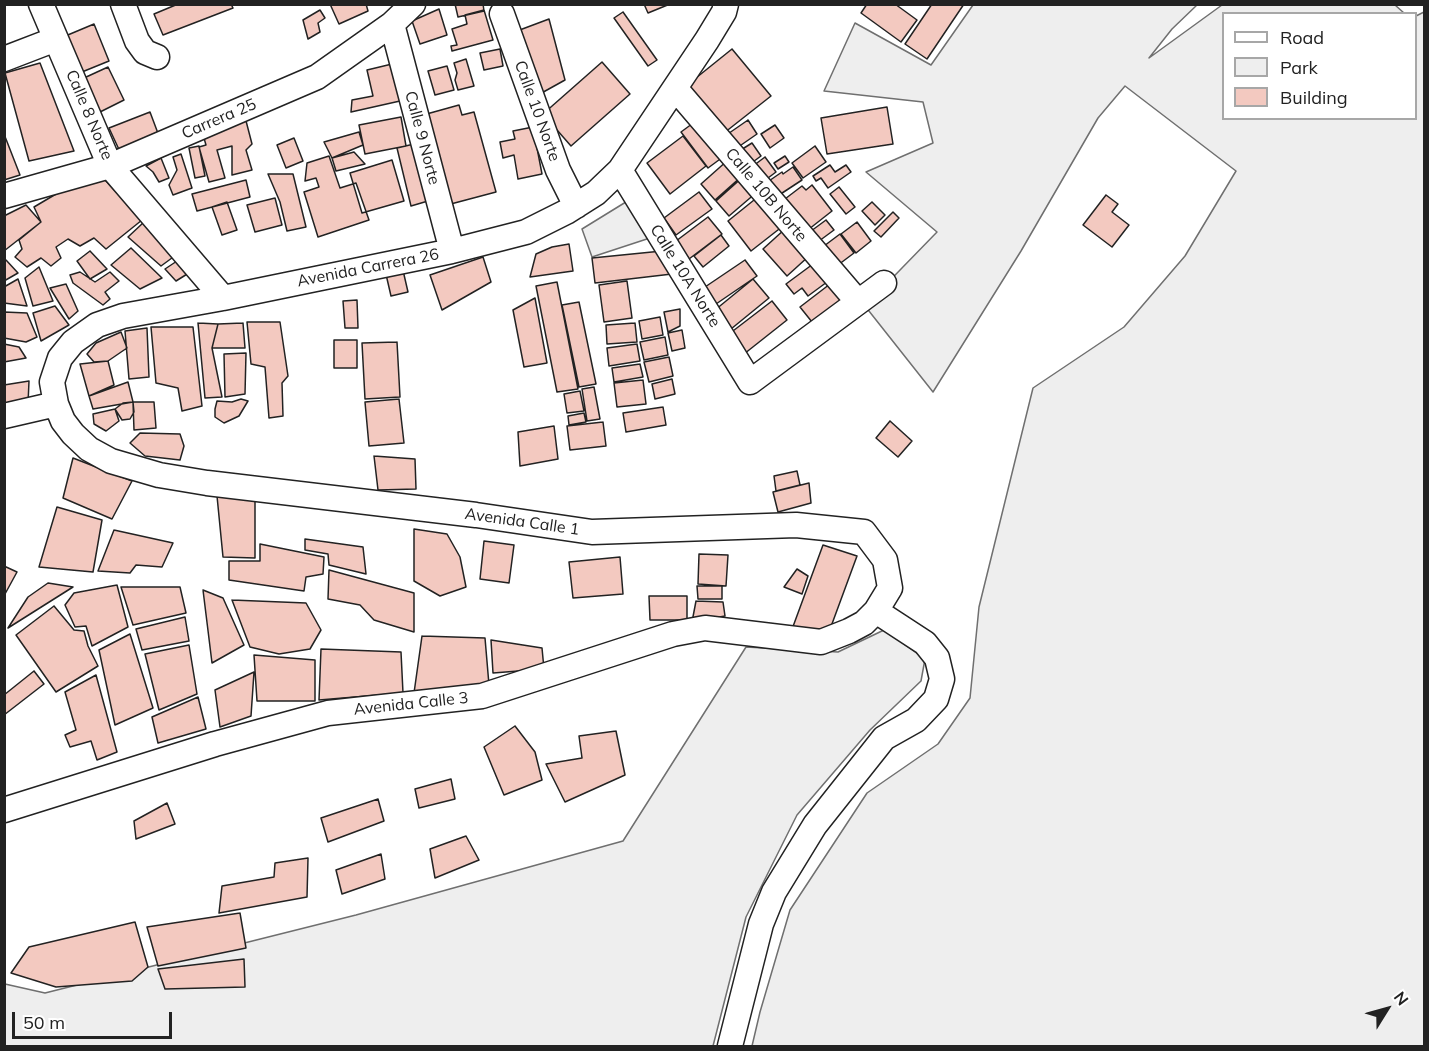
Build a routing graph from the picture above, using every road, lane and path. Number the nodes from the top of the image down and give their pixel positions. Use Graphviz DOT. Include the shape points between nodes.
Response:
graph roads {
  1 [pos="41,4"];
  2 [pos="123,4"];
  3 [pos="413,4"];
  4 [pos="726,4"];
  5 [pos="502,14"];
  6 [pos="392,24"];
  7 [pos="56,39"];
  8 [pos="157,57"];
  9 [pos="4,58"];
  10 [pos="675,88"];
  11 [pos="110,166"];
  12 [pos="620,170"];
  13 [pos="4,196"];
  14 [pos="576,206"];
  15 [pos="452,251"];
  16 [pos="884,284"];
  17 [pos="223,298"];
  18 [pos="858,303"];
  19 [pos="56,404"];
  20 [pos="4,416"];
  21 [pos="876,611"];
  22 [pos="820,642"];
  23 [pos="4,810"];
  24 [pos="730,1047"];
  1 -- 7 [label="street, Calle 8 Norte"];
  2 -- 8 [label="street" via="137,41 145,52"];
  3 -- 6 [label="street, Carrera 25"];
  4 -- 10 [label="street, Avenida Carrera 26"];
  5 -- 14 [label="street, Calle 10 Norte" via="558,170"];
  6 -- 11 [label="street, Carrera 25" via="317,77"];
  6 -- 15 [label="street, Calle 9 Norte"];
  7 -- 9 [label="street"];
  7 -- 11 [label="street, Calle 8 Norte"];
  10 -- 12 [label="street, Avenida Carrera 26"];
  10 -- 18 [label="street, Calle 10B Norte"];
  11 -- 13 [label="street, Carrera 25"];
  11 -- 17 [label="street, Calle 8 Norte"];
  12 -- 14 [label="street, Avenida Carrera 26"];
  12 -- 18 [label="street, Calle 10A Norte" via="750,382"];
  14 -- 15 [label="street, Avenida Carrera 26" via="526,232"];
  15 -- 17 [label="street, Avenida Carrera 26"];
  16 -- 18 [label="street"];
  17 -- 19 [label="street, Avenida Carrera 26" via="123,316 97,325 73,342 60,358 52,382"];
  19 -- 20 [label="street"];
  19 -- 21 [label="street, Avenida Calle 1" via="63,421 89,449 111,461 159,475 592,532 796,525 864,532 885,560 890,588"];
  21 -- 22 [label="street, Avenida Calle 1" via="864,623"];
  21 -- 24 [label="street" via="925,643 937,658 942,679 936,699 916,720 884,738 815,825 774,892 761,924"];
  22 -- 23 [label="street, Avenida Calle 3" via="705,628 673,634 482,696 328,713"];
}
